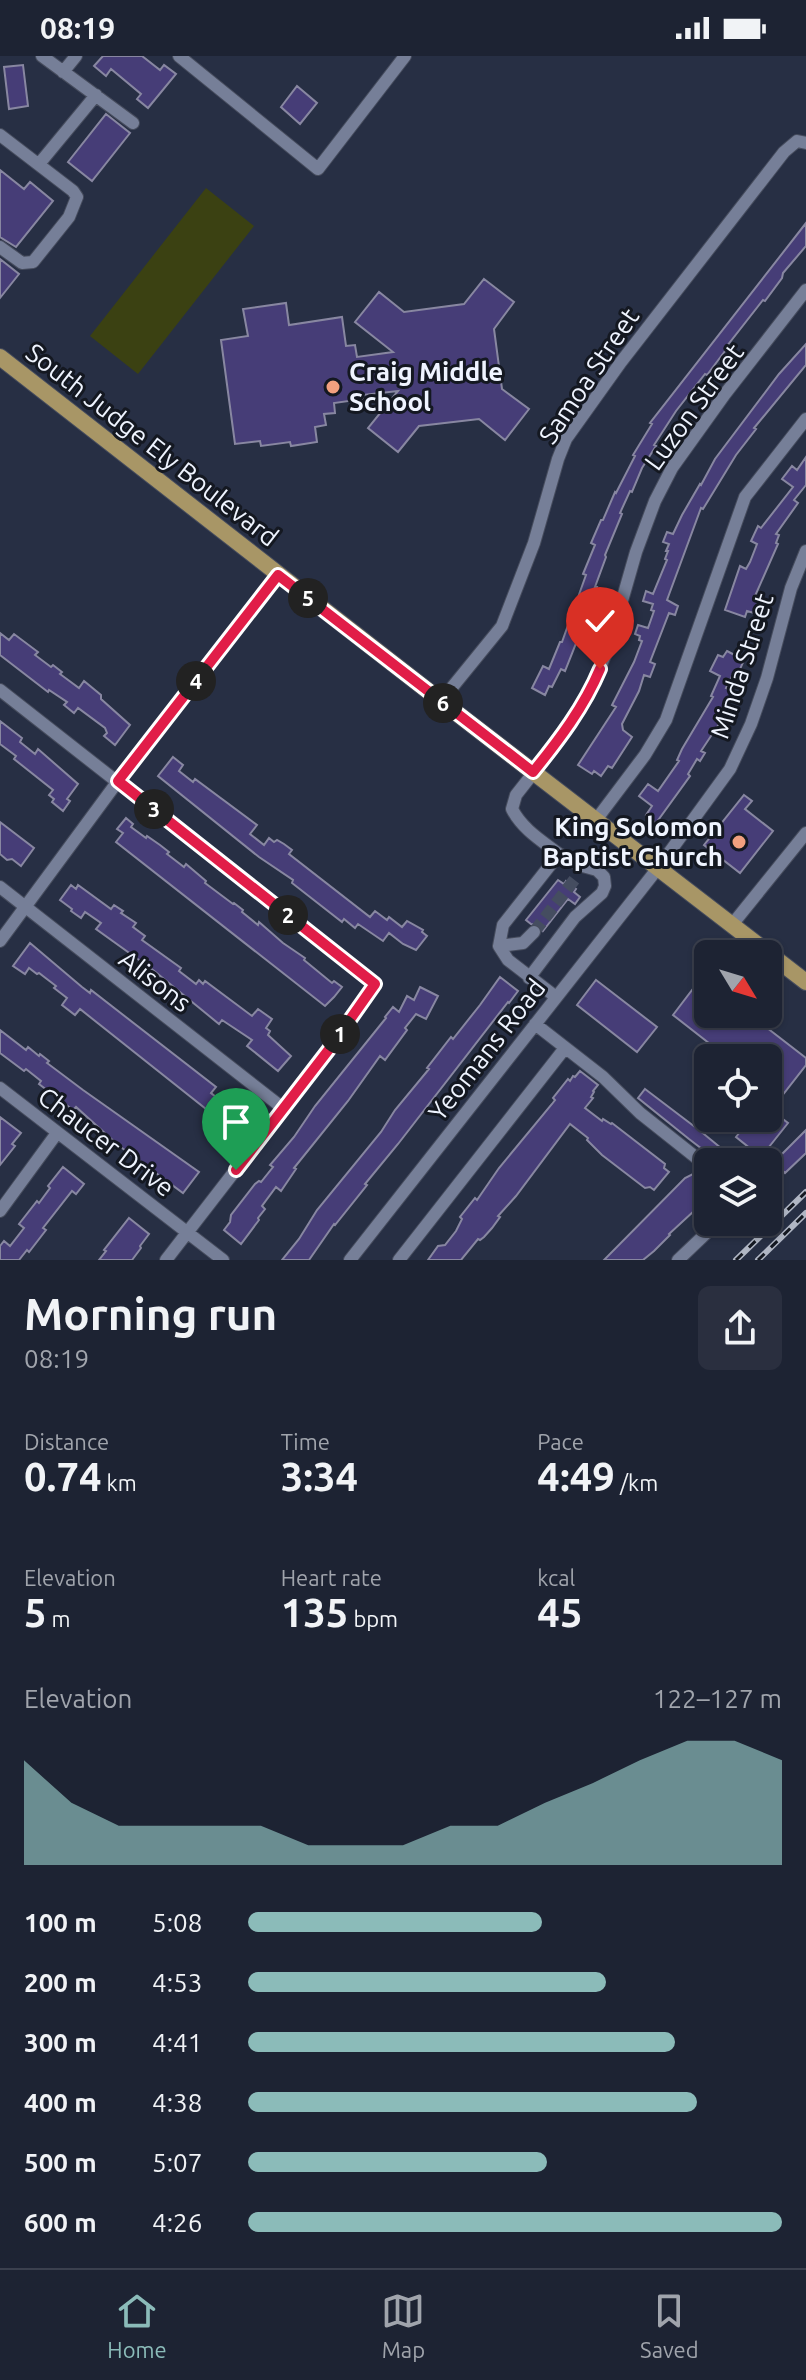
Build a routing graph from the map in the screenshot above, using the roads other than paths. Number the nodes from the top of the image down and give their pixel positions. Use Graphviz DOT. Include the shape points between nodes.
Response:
graph roads {
  1 [pos="42,56"];
  2 [pos="76,56"];
  3 [pos="179,56"];
  4 [pos="405,56"];
  5 [pos="63,72"];
  6 [pos="96,95"];
  7 [pos="133,123"];
  8 [pos="0,135"];
  9 [pos="801,142"];
  10 [pos="39,164"];
  11 [pos="0,247"];
  12 [pos="806,290"];
  13 [pos="0,357"];
  14 [pos="806,419"];
  15 [pos="806,551"];
  16 [pos="278,575"];
  17 [pos="0,690"];
  18 [pos="441,701"];
  19 [pos="533,772"];
  20 [pos="118,781"];
  21 [pos="596,820"];
  22 [pos="806,833"];
  23 [pos="559,854"];
  24 [pos="658,868"];
  25 [pos="0,887"];
  26 [pos="25,907"];
  27 [pos="731,926"];
  28 [pos="534,932"];
  29 [pos="0,941"];
  30 [pos="499,946"];
  31 [pos="529,978"];
  32 [pos="806,982"];
  33 [pos="556,997"];
  34 [pos="535,1024"];
  35 [pos="565,1048"];
  36 [pos="0,1088"];
  37 [pos="284,1109"];
  38 [pos="57,1133"];
  39 [pos="694,1156"];
  40 [pos="0,1211"];
  41 [pos="188,1232"];
  42 [pos="703,1236"];
  43 [pos="166,1260"];
  44 [pos="223,1260"];
  45 [pos="350,1260"];
  46 [pos="399,1260"];
  47 [pos="678,1260"];
  1 -- 5 [label="street"];
  2 -- 5 [label="street"];
  3 -- 4 [label="street" via="318,169"];
  5 -- 6 [label="street"];
  6 -- 7 [label="street"];
  6 -- 10 [label="street"];
  8 -- 10 [label="street"];
  9 -- 18 [label="street, Samoa Street" via="784,152 566,439 502,626"];
  10 -- 11 [label="street" via="73,191 75,208 33,262 22,263"];
  12 -- 19 [label="street, Luzon Street" via="672,468 655,501 588,696"];
  13 -- 16 [label="main road, South Judge Ely Boulevard"];
  14 -- 21 [label="street" via="745,497 666,720"];
  15 -- 24 [label="street, Minda Street" via="751,724 730,769"];
  16 -- 18 [label="main road, South Judge Ely Boulevard"];
  16 -- 20 [label="street"];
  17 -- 20 [label="street"];
  18 -- 19 [label="main road, South Judge Ely Boulevard"];
  19 -- 21 [label="main road, South Judge Ely Boulevard"];
  19 -- 23 [label="street, Luzon Street" via="512,809 530,832"];
  20 -- 26 [label="street"];
  20 -- 37 [label="street" via="375,984"];
  21 -- 24 [label="main road, South Judge Ely Boulevard"];
  22 -- 27 [label="street"];
  23 -- 30 [label="street" via="503,925"];
  23 -- 31 [label="street" via="584,872 597,870 605,886"];
  24 -- 27 [label="main road, South Judge Ely Boulevard"];
  24 -- 33 [label="street, Yeomans Road"];
  25 -- 26 [label="street, Alisons"];
  26 -- 29 [label="street"];
  26 -- 37 [label="street, Alisons"];
  27 -- 32 [label="main road, South Judge Ely Boulevard"];
  28 -- 30 [label="street" via="523,943"];
  30 -- 31 [label="street"];
  31 -- 33 [label="street"];
  33 -- 34 [label="street, Yeomans Road"];
  34 -- 35 [label="street"];
  34 -- 45 [label="street, Yeomans Road"];
  35 -- 39 [label="street"];
  35 -- 46 [label="street"];
  36 -- 38 [label="street, Chaucer Drive"];
  37 -- 41 [label="street"];
  38 -- 40 [label="street"];
  38 -- 41 [label="street, Chaucer Drive"];
  41 -- 43 [label="street"];
  41 -- 44 [label="street, Chaucer Drive"];
  42 -- 47 [label="street"];
}
